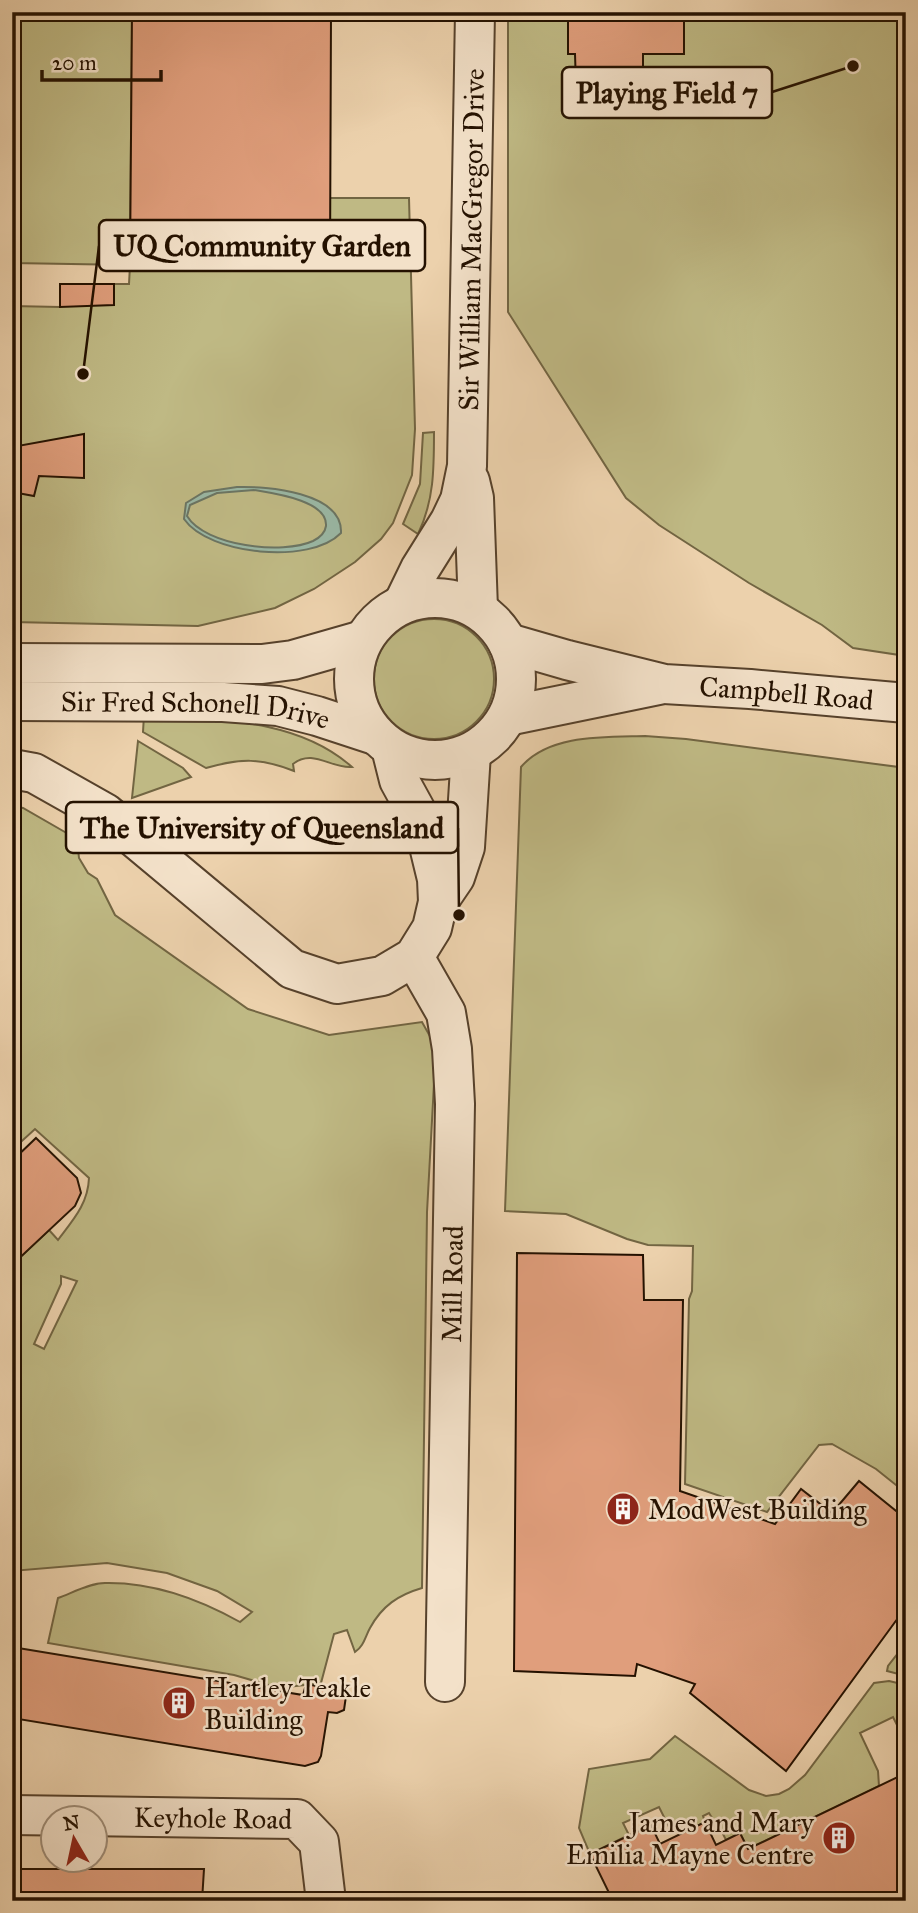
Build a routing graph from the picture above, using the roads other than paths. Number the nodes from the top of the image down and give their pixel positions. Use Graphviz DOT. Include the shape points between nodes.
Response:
graph roads {
  1 [pos="475,12"];
  2 [pos="467,466"];
  3 [pos="403,604"];
  4 [pos="478,610"];
  5 [pos="363,640"];
  6 [pos="509,642"];
  7 [pos="12,663"];
  8 [pos="664,684"];
  9 [pos="12,701"];
  10 [pos="906,703"];
  11 [pos="508,716"];
  12 [pos="383,742"];
  13 [pos="471,753"];
  14 [pos="12,769"];
  15 [pos="438,902"];
  16 [pos="414,957"];
  17 [pos="445,1682"];
  18 [pos="12,1815"];
  19 [pos="326,1901"];
  1 -- 2 [label="street, Sir William MacGregor Drive"];
  2 -- 3 [label="street, Sir William MacGregor Drive" via="450,522"];
  2 -- 4 [label="street, Sir William MacGregor Drive" via="474,498"];
  3 -- 4 [label="street, Sir Fred Schonell Drive" via="429,598 454,600"];
  3 -- 5 [label="street, Sir Fred Schonell Drive" via="380,618"];
  4 -- 6 [label="street, Sir Fred Schonell Drive"];
  5 -- 7 [label="street, Sir Fred Schonell Drive" via="262,664"];
  5 -- 12 [label="street, Sir Fred Schonell Drive" via="354,666 354,694 364,720"];
  6 -- 8 [label="street, Campbell Road"];
  6 -- 11 [label="street, Sir Fred Schonell Drive" via="517,667 516,692"];
  8 -- 10 [label="street, Campbell Road"];
  8 -- 11 [label="street, Campbell Road"];
  9 -- 12 [label="street, Sir Fred Schonell Drive" via="278,706"];
  11 -- 13 [label="street, Sir Fred Schonell Drive" via="493,737"];
  12 -- 13 [label="street, Sir Fred Schonell Drive" via="416,759 444,760"];
  12 -- 15 [label="street" via="429,846"];
  13 -- 15 [label="street" via="465,848 456,877"];
  14 -- 16 [label="street" via="34,773 105,813 292,969 337,984 382,976"];
  15 -- 16 [label="street" via="432,928"];
  16 -- 17 [label="street, Mill Road" via="446,1013 455,1104"];
  18 -- 19 [label="street, Keyhole Road" via="297,1819 319,1842"];
}
